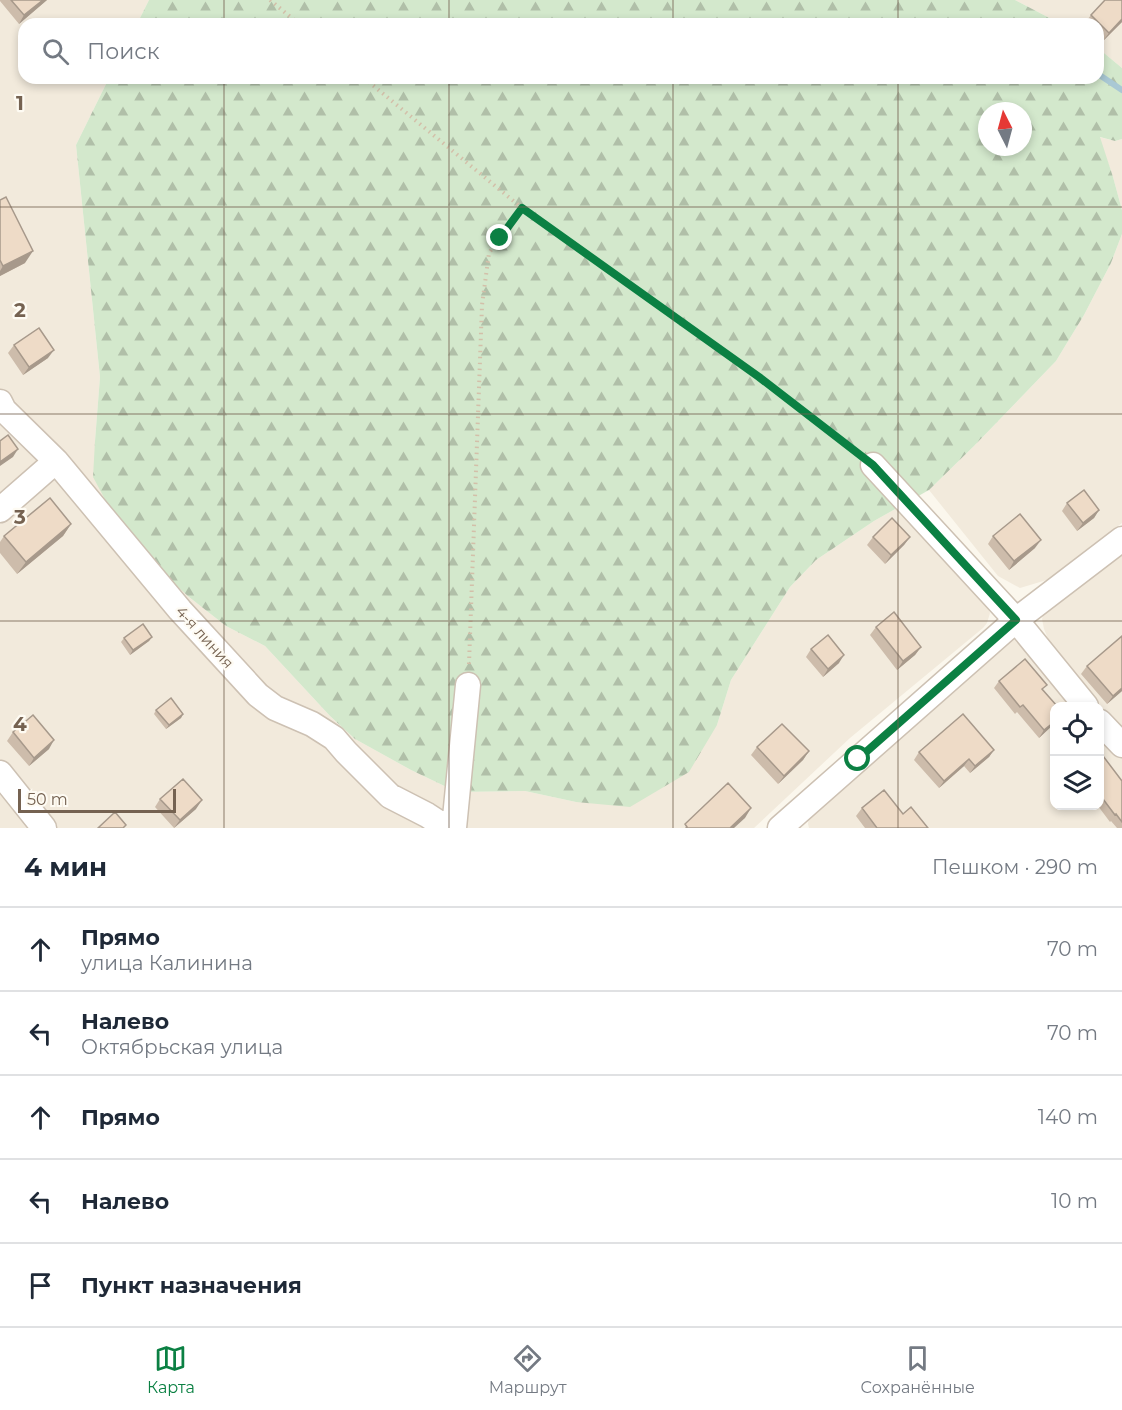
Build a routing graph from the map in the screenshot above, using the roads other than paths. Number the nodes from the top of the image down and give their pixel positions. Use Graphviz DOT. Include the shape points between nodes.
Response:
graph roads {
  1 [pos="0,402"];
  2 [pos="56,461"];
  3 [pos="873,465"];
  4 [pos="0,510"];
  5 [pos="1122,539"];
  6 [pos="1016,620"];
  7 [pos="468,685"];
  8 [pos="1083,702"];
  9 [pos="1104,726"];
  10 [pos="1122,746"];
  11 [pos="0,773"];
  12 [pos="787,826"];
  13 [pos="44,828"];
  14 [pos="447,828"];
  15 [pos="454,828"];
  1 -- 2 [label="street, 4-я линия"];
  2 -- 4 [label="street"];
  2 -- 14 [label="street, 4-я линия" via="180,610 258,695 334,738 390,796"];
  3 -- 6 [label="street"];
  5 -- 6 [label="street"];
  6 -- 8 [label="street"];
  6 -- 12 [label="street"];
  7 -- 15 [label="street"];
  9 -- 10 [label="street"];
  11 -- 13 [label="street"];
}
